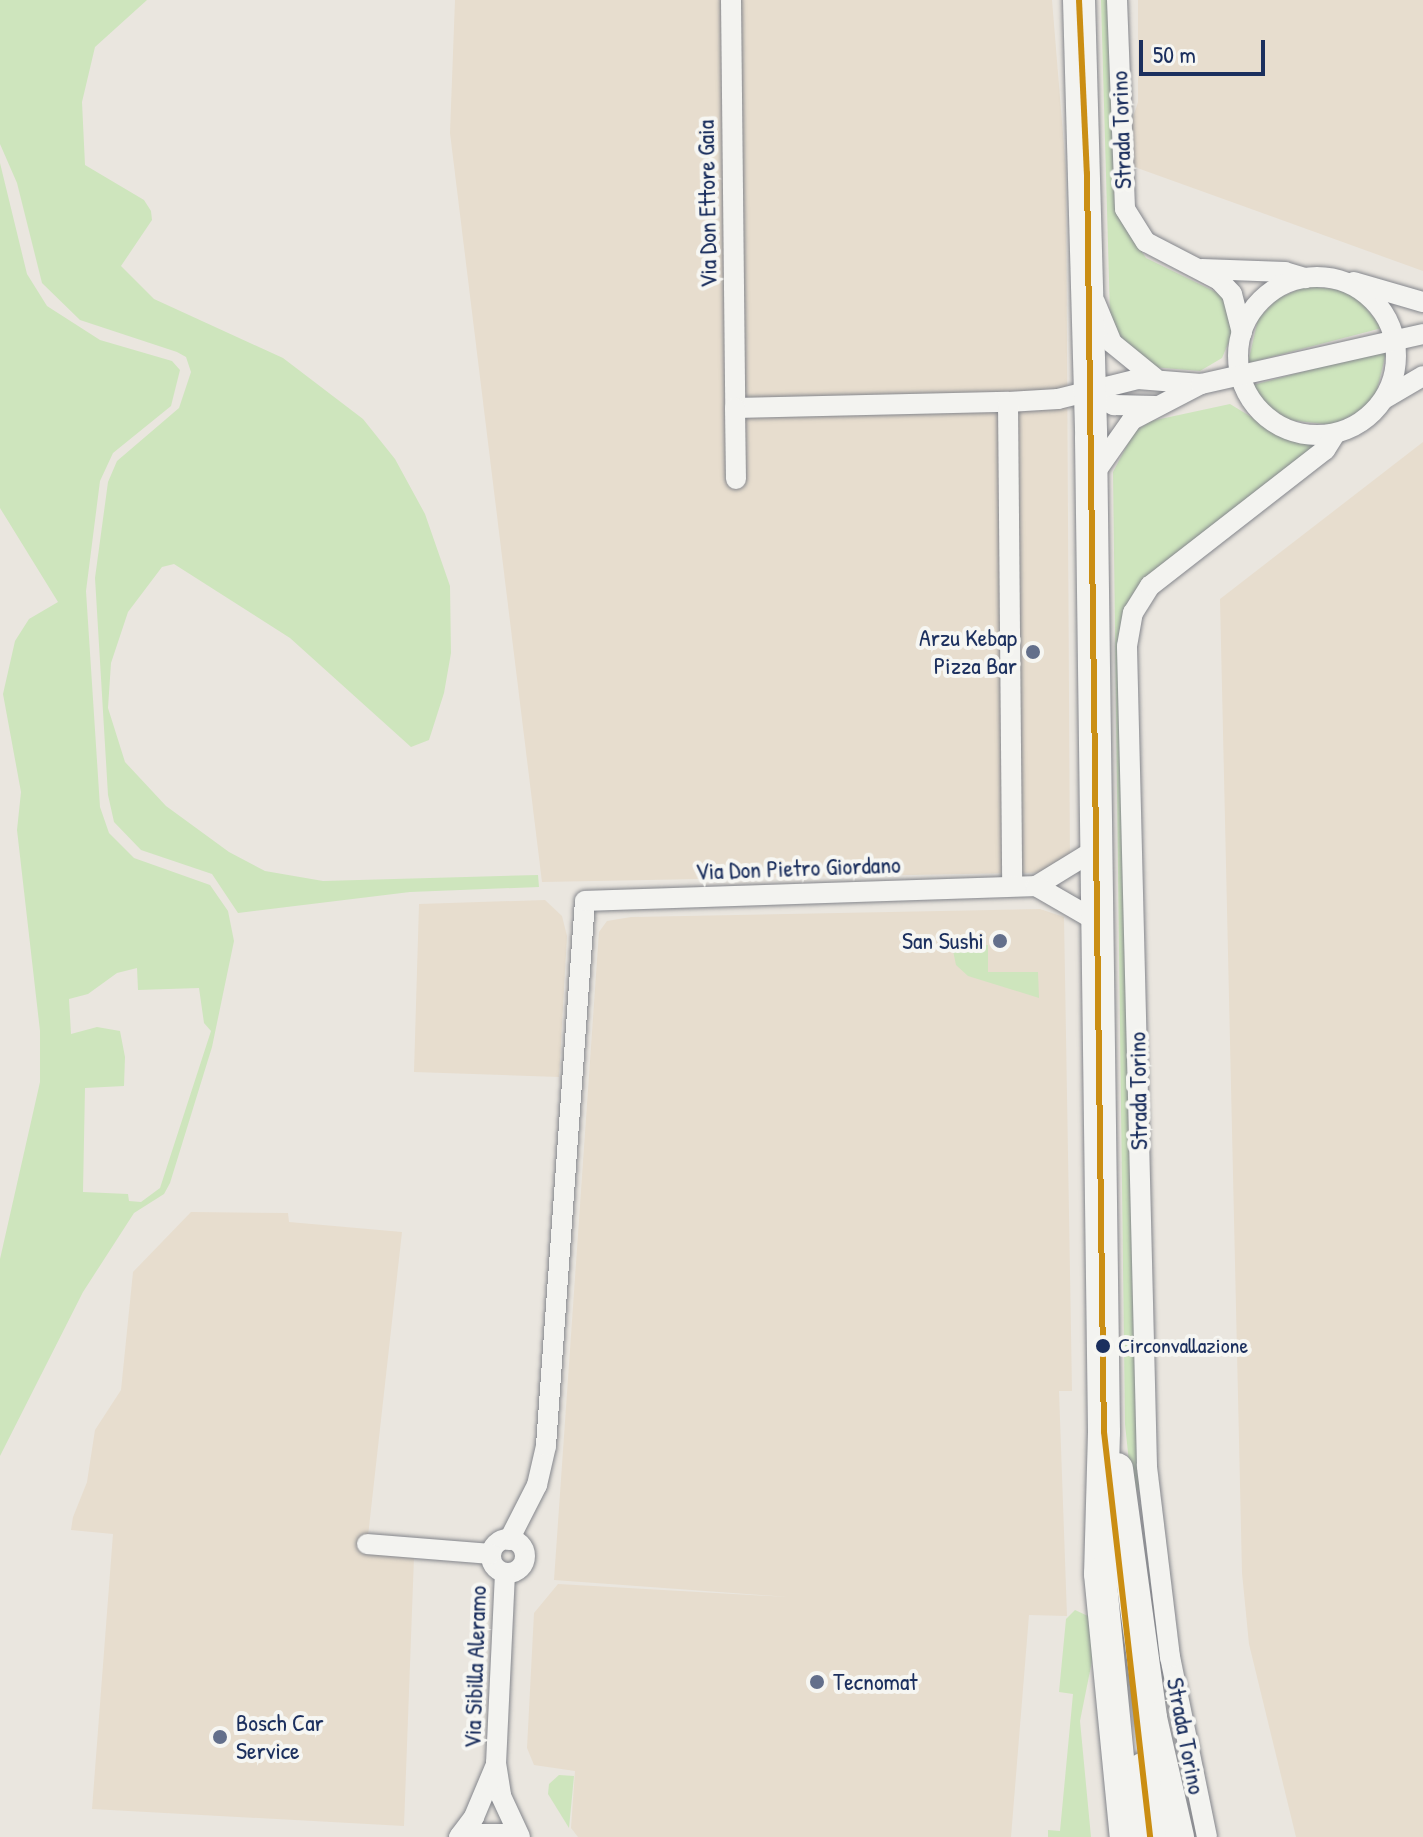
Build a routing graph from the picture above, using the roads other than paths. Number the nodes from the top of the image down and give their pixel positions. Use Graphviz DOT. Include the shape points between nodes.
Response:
graph roads {
  1 [pos="731,0"];
  2 [pos="1079,0"];
  3 [pos="1117,0"];
  4 [pos="1198,268"];
  5 [pos="1305,278"];
  6 [pos="1344,281"];
  7 [pos="1088,283"];
  8 [pos="1423,302"];
  9 [pos="1242,333"];
  10 [pos="1423,334"];
  11 [pos="1394,337"];
  12 [pos="1240,374"];
  13 [pos="1423,376"];
  14 [pos="1158,380"];
  15 [pos="1201,384"];
  16 [pos="1090,393"];
  17 [pos="1384,399"];
  18 [pos="1008,402"];
  19 [pos="1158,406"];
  20 [pos="735,408"];
  21 [pos="1335,434"];
  22 [pos="1091,478"];
  23 [pos="736,479"];
  24 [pos="1093,851"];
  25 [pos="1012,886"];
  26 [pos="1036,886"];
  27 [pos="1095,920"];
  28 [pos="1104,1432"];
  29 [pos="509,1540"];
  30 [pos="367,1544"];
  31 [pos="491,1554"];
  32 [pos="505,1573"];
  33 [pos="496,1763"];
  34 [pos="461,1837"];
  35 [pos="507,1837"];
  36 [pos="520,1837"];
  37 [pos="1126,1837"];
  38 [pos="1150,1837"];
  39 [pos="1178,1837"];
  40 [pos="1207,1837"];
  1 -- 20 [label="street, Via Don Ettore Gaia"];
  2 -- 7 [label="main road, Strada Torino"];
  3 -- 4 [label="street, Strada Torino" via="1125,209 1146,242"];
  4 -- 5 [label="street" via="1285,272"];
  4 -- 9 [label="street" via="1232,294"];
  5 -- 6 [label="street"];
  5 -- 9 [label="street" via="1272,291 1250,314"];
  6 -- 8 [label="street" via="1377,285"];
  6 -- 11 [label="street" via="1375,301"];
  7 -- 14 [label="street" via="1112,343"];
  7 -- 16 [label="main road, Strada Torino"];
  9 -- 12 [label="street"];
  10 -- 11 [label="street"];
  11 -- 12 [label="street"];
  11 -- 17 [label="street" via="1396,368"];
  12 -- 15 [label="street"];
  12 -- 21 [label="street" via="1250,398 1271,421 1301,434"];
  13 -- 17 [label="street"];
  14 -- 15 [label="street"];
  14 -- 16 [label="street" via="1119,382"];
  15 -- 19 [label="street"];
  16 -- 18 [label="street"];
  16 -- 19 [label="street" via="1133,408"];
  16 -- 22 [label="main road, Strada Torino"];
  17 -- 21 [label="street" via="1370,415"];
  18 -- 20 [label="street"];
  18 -- 25 [label="street"];
  19 -- 22 [label="street" via="1121,431"];
  20 -- 23 [label="street, Via Don Ettore Gaia"];
  21 -- 40 [label="street, Strada Torino" via="1325,450 1150,586 1133,613 1127,646 1147,1466 1170,1657"];
  22 -- 24 [label="main road, Strada Torino"];
  24 -- 26 [label="street"];
  24 -- 27 [label="main road, Strada Torino"];
  25 -- 26 [label="street"];
  25 -- 29 [label="street, Via Don Pietro Giordano" via="585,901 546,1446 527,1510"];
  26 -- 27 [label="street"];
  27 -- 28 [label="main road, Strada Torino"];
  28 -- 37 [label="main road, Strada Torino" via="1100,1574"];
  28 -- 38 [label="main road, Strada Torino"];
  28 -- 39 [label="main road" via="1121,1483 1151,1718"];
  29 -- 31 [label="street, Via Sibilla Aleramo"];
  29 -- 32 [label="street, Via Sibilla Aleramo" via="523,1549 524,1560 519,1570"];
  30 -- 31 [label="street"];
  31 -- 32 [label="street, Via Sibilla Aleramo" via="493,1564"];
  32 -- 33 [label="street, Via Sibilla Aleramo"];
  33 -- 34 [label="street, Via Sibilla Aleramo"];
  33 -- 36 [label="street, Via Sibilla Aleramo" via="501,1796"];
  34 -- 35 [label="street"];
}
